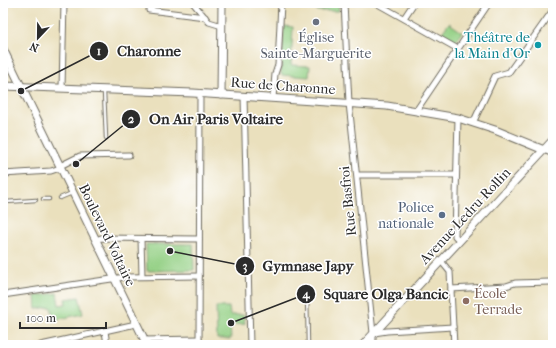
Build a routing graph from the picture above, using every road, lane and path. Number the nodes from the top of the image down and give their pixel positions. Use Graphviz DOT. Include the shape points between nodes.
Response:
graph roads {
  1 [pos="64,3"];
  2 [pos="193,3"];
  3 [pos="222,3"];
  4 [pos="281,3"];
  5 [pos="344,3"];
  6 [pos="376,3"];
  7 [pos="414,3"];
  8 [pos="489,3"];
  9 [pos="149,10"];
  10 [pos="553,10"];
  11 [pos="204,17"];
  12 [pos="404,18"];
  13 [pos="222,26"];
  14 [pos="458,48"];
  15 [pos="3,49"];
  16 [pos="3,86"];
  17 [pos="21,87"];
  18 [pos="62,88"];
  19 [pos="104,90"];
  20 [pos="200,94"];
  21 [pos="221,95"];
  22 [pos="244,96"];
  23 [pos="273,98"];
  24 [pos="349,103"];
  25 [pos="416,111"];
  26 [pos="458,118"];
  27 [pos="473,123"];
  28 [pos="106,138"];
  29 [pos="553,140"];
  30 [pos="544,150"];
  31 [pos="553,154"];
  32 [pos="129,155"];
  33 [pos="60,167"];
  34 [pos="3,174"];
  35 [pos="357,175"];
  36 [pos="456,175"];
  37 [pos="72,192"];
  38 [pos="60,198"];
  39 [pos="43,199"];
  40 [pos="49,199"];
  41 [pos="36,200"];
  42 [pos="6,202"];
  43 [pos="141,239"];
  44 [pos="199,239"];
  45 [pos="96,240"];
  46 [pos="460,241"];
  47 [pos="441,261"];
  48 [pos="142,276"];
  49 [pos="199,276"];
  50 [pos="114,278"];
  51 [pos="550,282"];
  52 [pos="451,288"];
  53 [pos="3,295"];
  54 [pos="307,295"];
  55 [pos="136,324"];
  56 [pos="453,327"];
  57 [pos="105,331"];
  58 [pos="373,333"];
  59 [pos="145,342"];
  60 [pos="199,342"];
  61 [pos="41,345"];
  62 [pos="107,345"];
  63 [pos="250,345"];
  64 [pos="308,345"];
  65 [pos="363,345"];
  66 [pos="373,345"];
  67 [pos="454,345"];
  1 -- 18 [label="street"];
  2 -- 11 [label="street"];
  3 -- 13 [label="street"];
  4 -- 23 [label="street" via="278,65"];
  5 -- 24 [label="street, Rue Basfroi"];
  6 -- 12 [label="street"];
  7 -- 12 [label="street"];
  8 -- 14 [label="street"];
  9 -- 11 [label="street"];
  10 -- 27 [label="street" via="509,72 495,76"];
  11 -- 13 [label="street" via="209,22"];
  12 -- 14 [label="street"];
  13 -- 21 [label="street"];
  14 -- 25 [label="street"];
  15 -- 17 [label="street, Boulevard Voltaire"];
  16 -- 17 [label="street, Rue de Charonne"];
  17 -- 18 [label="street, Rue de Charonne"];
  17 -- 33 [label="street, Boulevard Voltaire"];
  18 -- 19 [label="street, Rue de Charonne"];
  19 -- 20 [label="street, Rue de Charonne"];
  19 -- 28 [label="lane"];
  20 -- 21 [label="street, Rue de Charonne"];
  20 -- 44 [label="street"];
  21 -- 22 [label="street, Rue de Charonne"];
  22 -- 23 [label="street, Rue de Charonne"];
  22 -- 63 [label="street"];
  23 -- 24 [label="street, Rue de Charonne"];
  24 -- 25 [label="street, Rue de Charonne"];
  24 -- 35 [label="street, Rue Basfroi"];
  25 -- 26 [label="street, Rue de Charonne"];
  26 -- 27 [label="street, Rue de Charonne"];
  26 -- 36 [label="street"];
  27 -- 30 [label="street, Rue de Charonne"];
  29 -- 30 [label="street, Avenue Ledru-Rollin"];
  30 -- 31 [label="street, Rue de Charonne"];
  30 -- 46 [label="street, Avenue Ledru-Rollin"];
  32 -- 33 [label="street" via="80,156"];
  33 -- 34 [label="street" via="51,171"];
  33 -- 37 [label="street, Boulevard Voltaire"];
  35 -- 36 [label="street"];
  35 -- 58 [label="street, Rue Basfroi"];
  36 -- 46 [label="street" via="455,236"];
  37 -- 38 [label="lane"];
  37 -- 45 [label="street, Boulevard Voltaire"];
  39 -- 40 [label="lane"];
  41 -- 42 [label="lane"];
  43 -- 44 [label="street"];
  43 -- 45 [label="street"];
  43 -- 48 [label="street"];
  44 -- 49 [label="street"];
  45 -- 50 [label="street, Boulevard Voltaire"];
  46 -- 47 [label="street, Avenue Ledru-Rollin"];
  47 -- 52 [label="street" via="450,272"];
  47 -- 58 [label="street, Avenue Ledru-Rollin"];
  48 -- 49 [label="street"];
  48 -- 50 [label="street"];
  49 -- 60 [label="street"];
  50 -- 53 [label="street"];
  50 -- 55 [label="street, Boulevard Voltaire"];
  51 -- 52 [label="street"];
  52 -- 56 [label="street"];
  54 -- 64 [label="lane"];
  55 -- 57 [label="street"];
  55 -- 59 [label="street, Boulevard Voltaire"];
  56 -- 58 [label="street"];
  56 -- 67 [label="street"];
  57 -- 61 [label="street"];
  57 -- 62 [label="street"];
  58 -- 65 [label="street, Avenue Ledru-Rollin"];
  58 -- 66 [label="street, Rue Basfroi"];
  59 -- 60 [label="street"];
}
